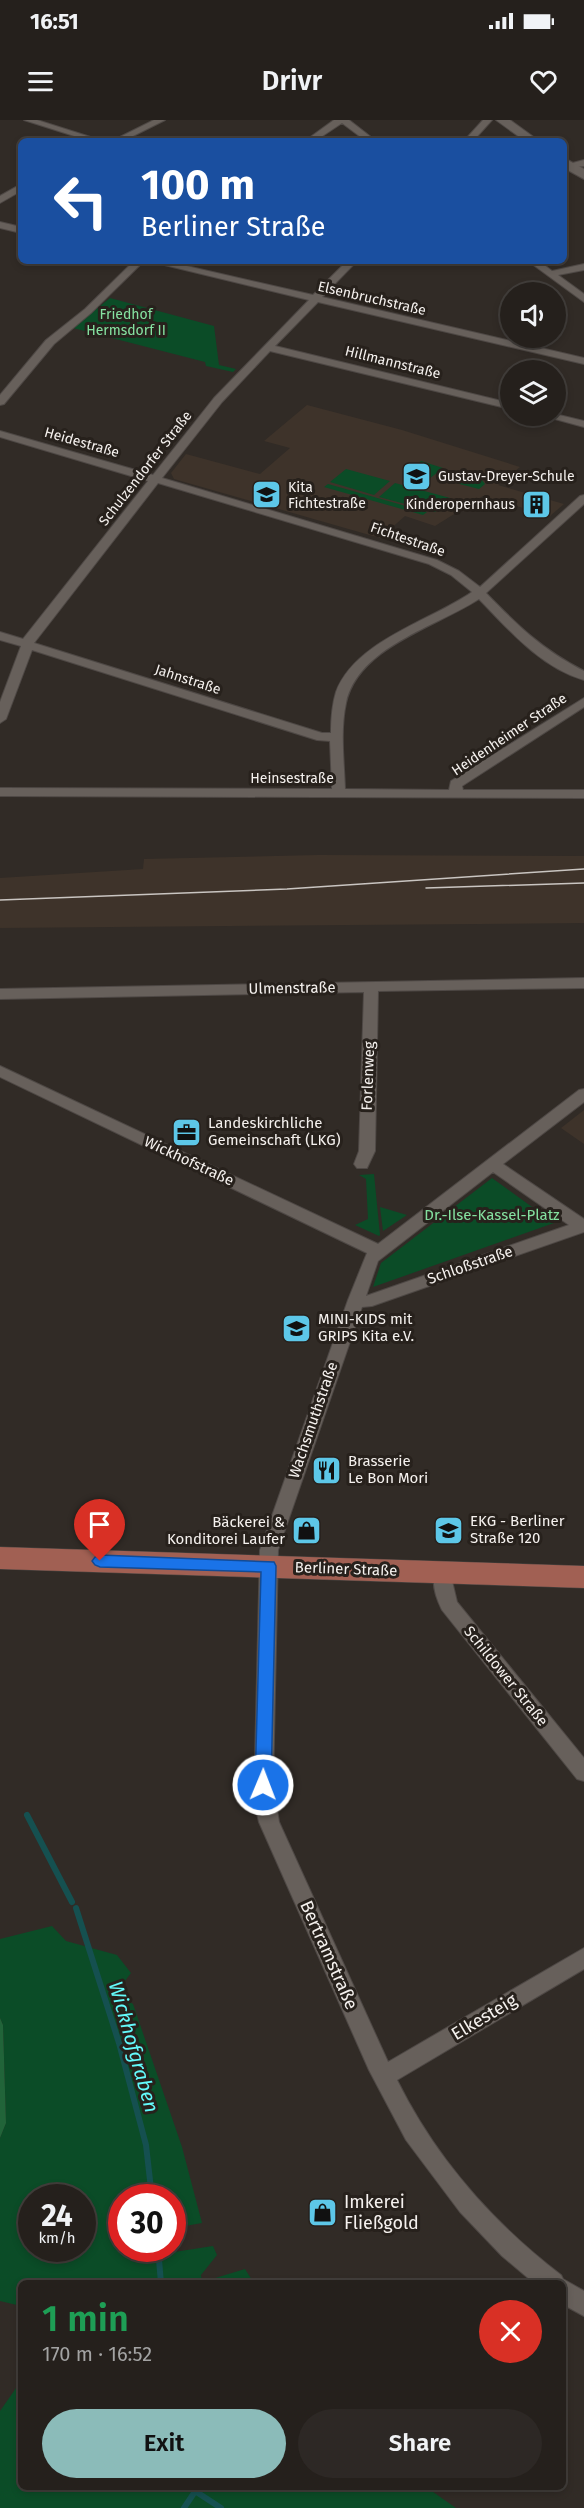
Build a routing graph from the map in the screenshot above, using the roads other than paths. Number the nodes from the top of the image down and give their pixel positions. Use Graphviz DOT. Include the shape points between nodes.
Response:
graph roads {
  1 [pos="28,120"];
  2 [pos="161,120"];
  3 [pos="342,120"];
  4 [pos="488,120"];
  5 [pos="502,120"];
  6 [pos="89,138"];
  7 [pos="122,138"];
  8 [pos="314,138"];
  9 [pos="368,138"];
  10 [pos="471,138"];
  11 [pos="529,138"];
  12 [pos="584,163"];
  13 [pos="567,164"];
  14 [pos="584,175"];
  15 [pos="18,189"];
  16 [pos="0,200"];
  17 [pos="0,225"];
  18 [pos="18,229"];
  19 [pos="136,264"];
  20 [pos="166,264"];
  21 [pos="349,264"];
  22 [pos="537,264"];
  23 [pos="584,267"];
  24 [pos="551,274"];
  25 [pos="315,299"];
  26 [pos="584,299"];
  27 [pos="269,348"];
  28 [pos="584,361"];
  29 [pos="0,402"];
  30 [pos="500,404"];
  31 [pos="566,420"];
  32 [pos="584,424"];
  33 [pos="0,434"];
  34 [pos="155,479"];
  35 [pos="584,498"];
  36 [pos="480,593"];
  37 [pos="0,636"];
  38 [pos="29,644"];
  39 [pos="584,676"];
  40 [pos="584,702"];
  41 [pos="0,719"];
  42 [pos="338,737"];
  43 [pos="0,792"];
  44 [pos="339,793"];
  45 [pos="456,794"];
  46 [pos="584,794"];
  47 [pos="584,982"];
  48 [pos="371,987"];
  49 [pos="0,994"];
  50 [pos="0,1071"];
  51 [pos="584,1095"];
  52 [pos="362,1164"];
  53 [pos="492,1165"];
  54 [pos="584,1225"];
  55 [pos="378,1251"];
  56 [pos="356,1300"];
  57 [pos="0,1558"];
  58 [pos="269,1566"];
  59 [pos="443,1573"];
  60 [pos="584,1577"];
  61 [pos="584,1773"];
  62 [pos="584,1958"];
  63 [pos="384,2076"];
  64 [pos="549,2280"];
  65 [pos="566,2293"];
  66 [pos="584,2304"];
  1 -- 6 [label="street"];
  2 -- 7 [label="street"];
  3 -- 8 [label="street"];
  3 -- 9 [label="street"];
  4 -- 10 [label="street"];
  5 -- 11 [label="main road"];
  12 -- 13 [label="street"];
  13 -- 14 [label="main road"];
  15 -- 16 [label="street"];
  17 -- 18 [label="street"];
  19 -- 29 [label="street" via="50,342"];
  20 -- 25 [label="street, Elsenbruchstraße"];
  21 -- 25 [label="street, Schulzendorfer Straße"];
  22 -- 24 [label="street"];
  23 -- 24 [label="street"];
  24 -- 26 [label="street"];
  25 -- 27 [label="street, Schulzendorfer Straße"];
  25 -- 28 [label="street, Elsenbruchstraße"];
  27 -- 30 [label="street, Hillmannstraße"];
  27 -- 34 [label="street, Schulzendorfer Straße" via="218,400"];
  31 -- 32 [label="street"];
  33 -- 34 [label="street, Heidestraße"];
  34 -- 36 [label="street, Fichtestraße" via="415,555 455,573"];
  34 -- 38 [label="street, Schulzendorfer Straße"];
  35 -- 36 [label="street"];
  36 -- 39 [label="street, Fichtestraße" via="522,637"];
  36 -- 42 [label="street" via="362,662 346,682 339,705"];
  37 -- 38 [label="street, Jahnstraße"];
  38 -- 41 [label="street, Schulzendorfer Straße"];
  38 -- 42 [label="street, Jahnstraße" via="321,737"];
  40 -- 45 [label="street, Heidenheimer Straße" via="456,784"];
  42 -- 44 [label="street"];
  43 -- 44 [label="street, Heinsestraße"];
  44 -- 45 [label="street, Heinsestraße"];
  45 -- 46 [label="street, Heinsestraße"];
  47 -- 48 [label="street, Ulmenstraße"];
  48 -- 49 [label="street, Ulmenstraße"];
  48 -- 52 [label="street, Forlenweg" via="367,1151"];
  50 -- 55 [label="street, Wickhofstraße"];
  51 -- 53 [label="street, Wachsmuthstraße"];
  53 -- 54 [label="street"];
  53 -- 55 [label="street, Wachsmuthstraße"];
  54 -- 56 [label="street, Schloßstraße" via="366,1302"];
  55 -- 56 [label="street, Wachsmuthstraße" via="371,1258"];
  56 -- 58 [label="street, Wachsmuthstraße" via="272,1537"];
  57 -- 58 [label="main road, Berliner Straße"];
  58 -- 59 [label="main road, Berliner Straße"];
  58 -- 63 [label="street, Bertramstraße" via="264,1801 269,1822"];
  59 -- 60 [label="main road, Berliner Straße"];
  59 -- 61 [label="street, Schildower Straße" via="449,1605"];
  62 -- 63 [label="street, Elkesteig"];
  63 -- 64 [label="street, Bertramstraße" via="419,2141 451,2183 508,2245"];
  65 -- 66 [label="street"];
}
